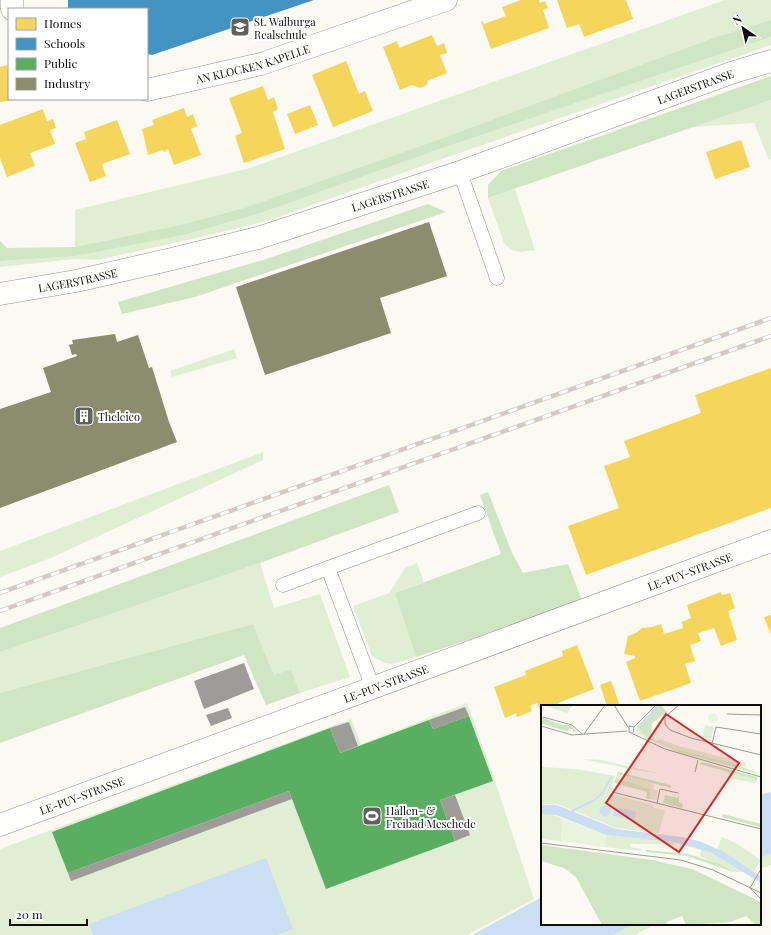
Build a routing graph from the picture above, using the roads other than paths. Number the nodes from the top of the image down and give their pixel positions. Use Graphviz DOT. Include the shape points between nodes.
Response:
graph roads {
  1 [pos="446,0"];
  2 [pos="771,60"];
  3 [pos="148,90"];
  4 [pos="460,172"];
  5 [pos="497,278"];
  6 [pos="0,294"];
  7 [pos="478,513"];
  8 [pos="771,541"];
  9 [pos="328,568"];
  10 [pos="283,585"];
  11 [pos="373,688"];
  12 [pos="0,825"];
  1 -- 3 [label="street, AN KLOCKEN KAPELLE" via="262,64"];
  2 -- 4 [label="street, LAGERSTRASSE"];
  4 -- 5 [label="lane"];
  4 -- 6 [label="street, LAGERSTRASSE" via="258,238 84,279"];
  7 -- 9 [label="lane"];
  8 -- 11 [label="street, LE-PUY-STRASSE"];
  9 -- 10 [label="lane"];
  9 -- 11 [label="lane"];
  11 -- 12 [label="street, LE-PUY-STRASSE"];
}
